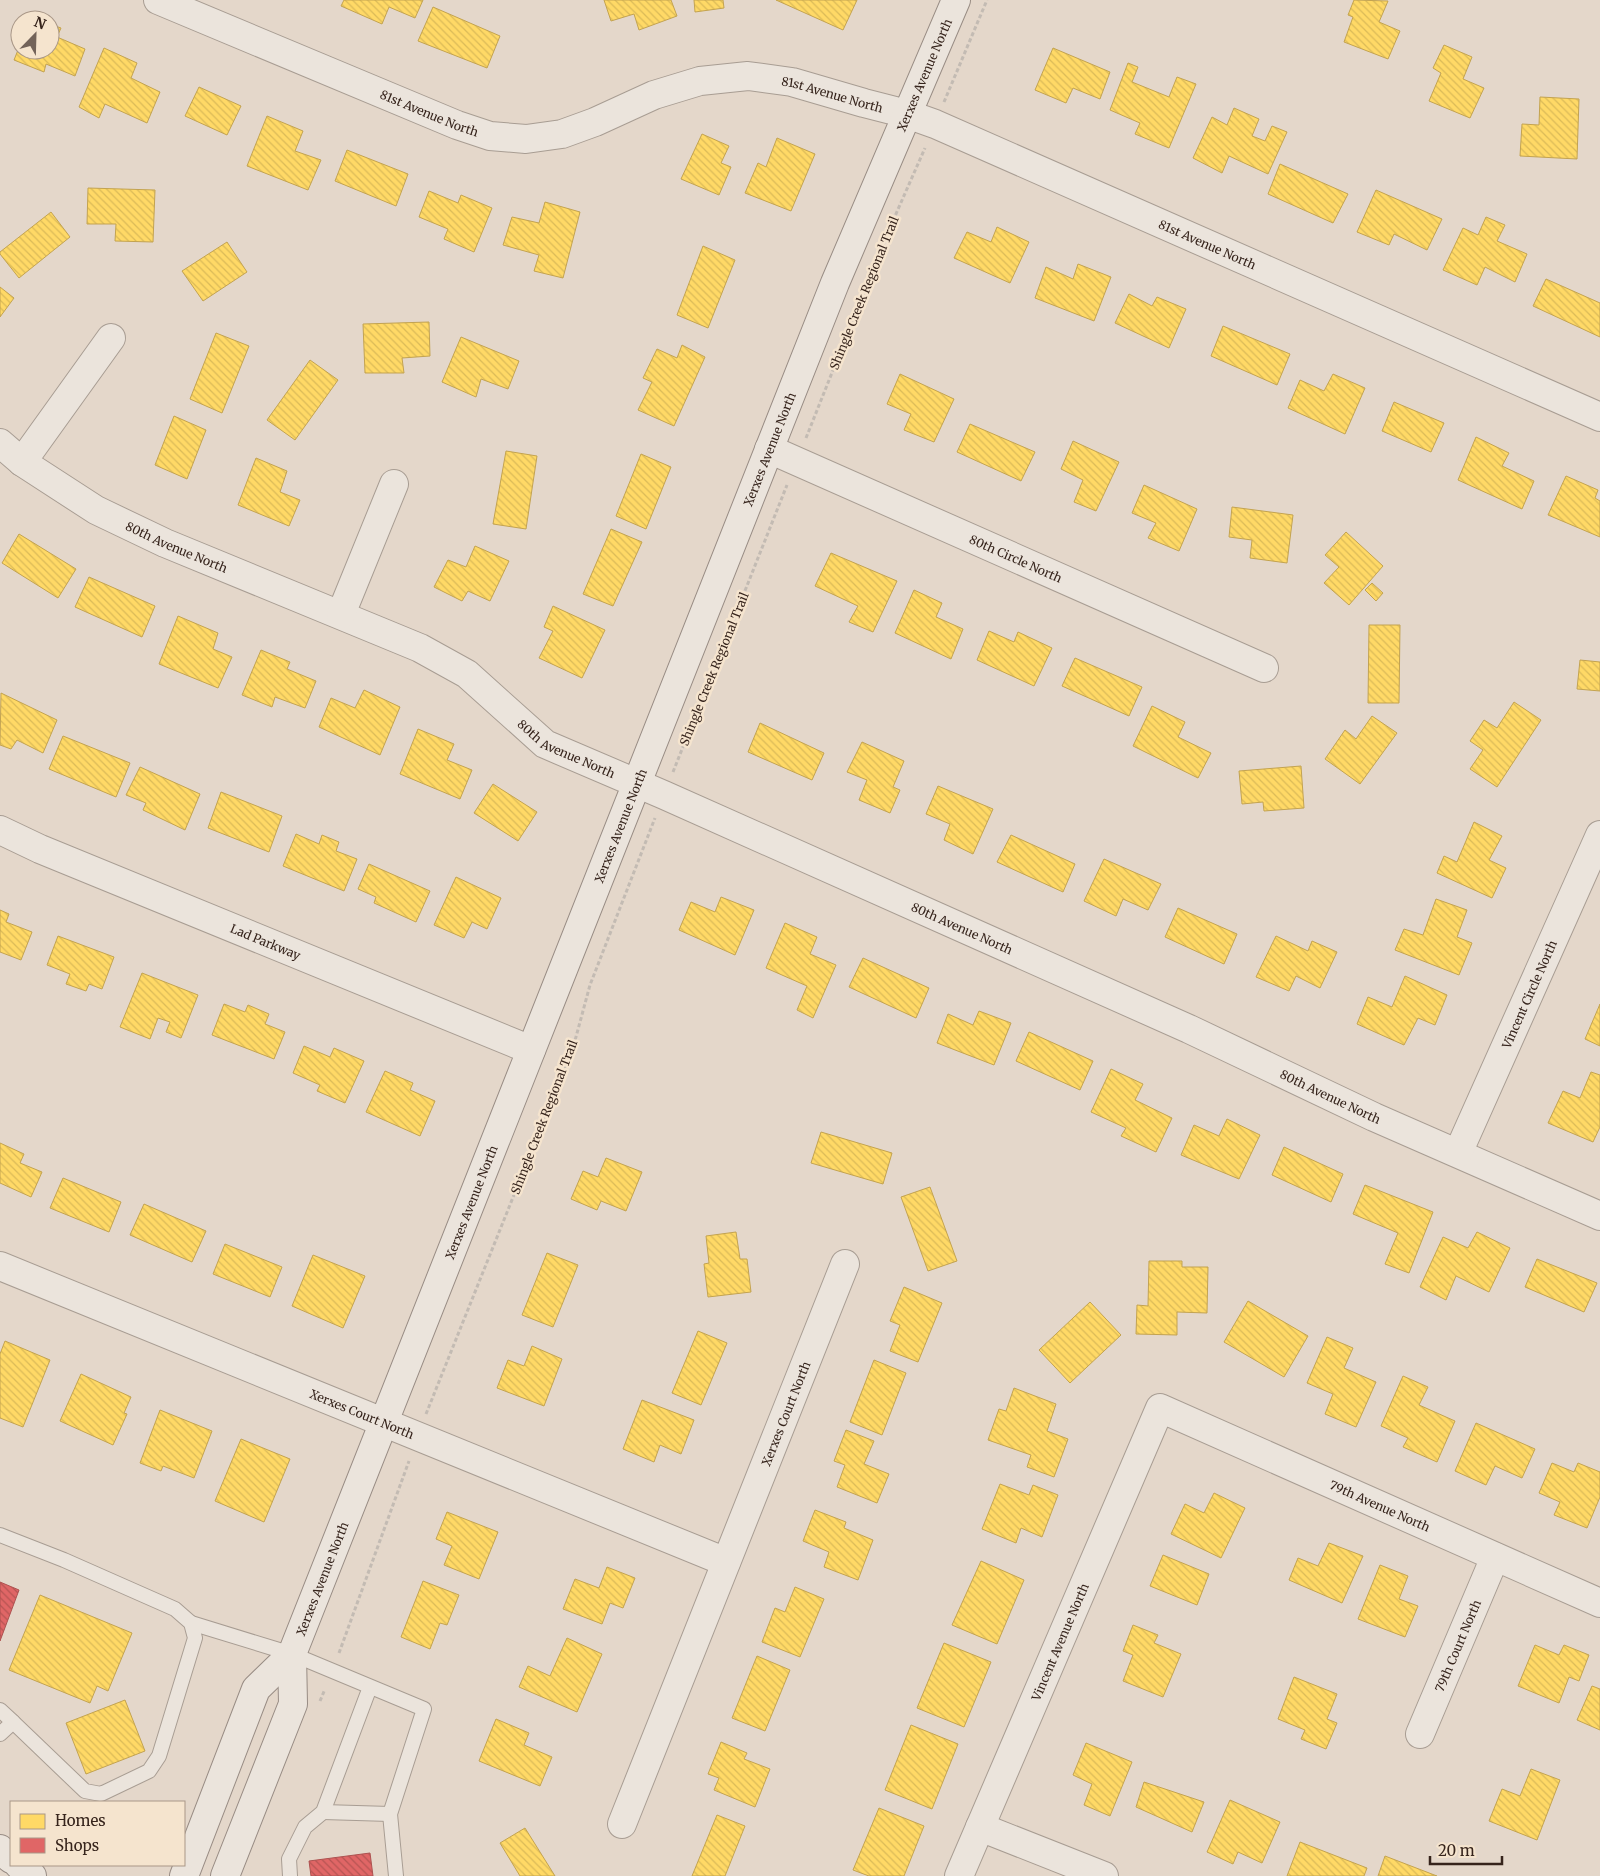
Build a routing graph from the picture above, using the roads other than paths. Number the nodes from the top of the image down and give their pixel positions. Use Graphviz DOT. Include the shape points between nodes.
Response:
graph roads {
  1 [pos="158,0"];
  2 [pos="956,0"];
  3 [pos="907,114"];
  4 [pos="111,338"];
  5 [pos="1600,417"];
  6 [pos="0,443"];
  7 [pos="769,450"];
  8 [pos="22,462"];
  9 [pos="394,484"];
  10 [pos="341,614"];
  11 [pos="1264,668"];
  12 [pos="637,783"];
  13 [pos="0,830"];
  14 [pos="1600,835"];
  15 [pos="531,1050"];
  16 [pos="1458,1153"];
  17 [pos="1600,1216"];
  18 [pos="845,1264"];
  19 [pos="0,1266"];
  20 [pos="1160,1408"];
  21 [pos="384,1421"];
  22 [pos="0,1535"];
  23 [pos="1495,1557"];
  24 [pos="726,1562"];
  25 [pos="1600,1603"];
  26 [pos="190,1623"];
  27 [pos="292,1654"];
  28 [pos="370,1686"];
  29 [pos="0,1710"];
  30 [pos="13,1722"];
  31 [pos="0,1734"];
  32 [pos="1420,1734"];
  33 [pos="323,1812"];
  34 [pos="390,1814"];
  35 [pos="622,1824"];
  36 [pos="980,1827"];
  37 [pos="0,1849"];
  38 [pos="10,1858"];
  39 [pos="19,1866"];
  40 [pos="32,1876"];
  41 [pos="184,1876"];
  42 [pos="225,1876"];
  43 [pos="290,1876"];
  44 [pos="396,1876"];
  45 [pos="960,1876"];
  46 [pos="1104,1876"];
  1 -- 3 [label="street, 81st Avenue North" via="490,136 526,139 562,134 654,95 700,81 748,76 792,82"];
  2 -- 3 [label="street, Xerxes Avenue North"];
  3 -- 5 [label="street, 81st Avenue North"];
  3 -- 7 [label="street, Xerxes Avenue North"];
  4 -- 8 [label="street"];
  6 -- 8 [label="street, 80th Avenue North"];
  7 -- 11 [label="street, 80th Circle North"];
  7 -- 12 [label="street, Xerxes Avenue North"];
  8 -- 10 [label="street, 80th Avenue North" via="105,514 166,543"];
  9 -- 10 [label="street"];
  10 -- 12 [label="street, 80th Avenue North" via="420,648 467,674 544,744"];
  12 -- 15 [label="street, Xerxes Avenue North"];
  12 -- 16 [label="street, 80th Avenue North"];
  13 -- 15 [label="street, Lad Parkway"];
  14 -- 16 [label="street, Vincent Circle North"];
  15 -- 21 [label="street, Xerxes Avenue North"];
  16 -- 17 [label="street, 80th Avenue North"];
  18 -- 24 [label="street, Xerxes Court North"];
  19 -- 21 [label="street, Xerxes Court North"];
  20 -- 23 [label="street, 79th Avenue North"];
  20 -- 36 [label="street, Vincent Avenue North"];
  21 -- 24 [label="street, Xerxes Court North"];
  21 -- 27 [label="street, Xerxes Avenue North"];
  22 -- 26 [label="lane" via="175,1609"];
  23 -- 25 [label="street, 79th Avenue North"];
  23 -- 32 [label="street, 79th Court North"];
  24 -- 35 [label="street, Xerxes Court North"];
  26 -- 27 [label="lane"];
  26 -- 30 [label="lane" via="195,1638 159,1756 148,1771 101,1794 85,1791"];
  27 -- 28 [label="lane"];
  27 -- 41 [label="street, Xerxes Avenue North" via="256,1689"];
  27 -- 42 [label="street, Xerxes Avenue North" via="293,1704"];
  28 -- 33 [label="lane"];
  28 -- 34 [label="lane" via="424,1709"];
  29 -- 30 [label="lane"];
  30 -- 31 [label="lane"];
  33 -- 34 [label="lane"];
  33 -- 43 [label="lane" via="305,1827 289,1859"];
  34 -- 44 [label="lane"];
  36 -- 45 [label="street, Vincent Avenue North"];
  36 -- 46 [label="street"];
  37 -- 38 [label="street"];
  39 -- 40 [label="street"];
}
